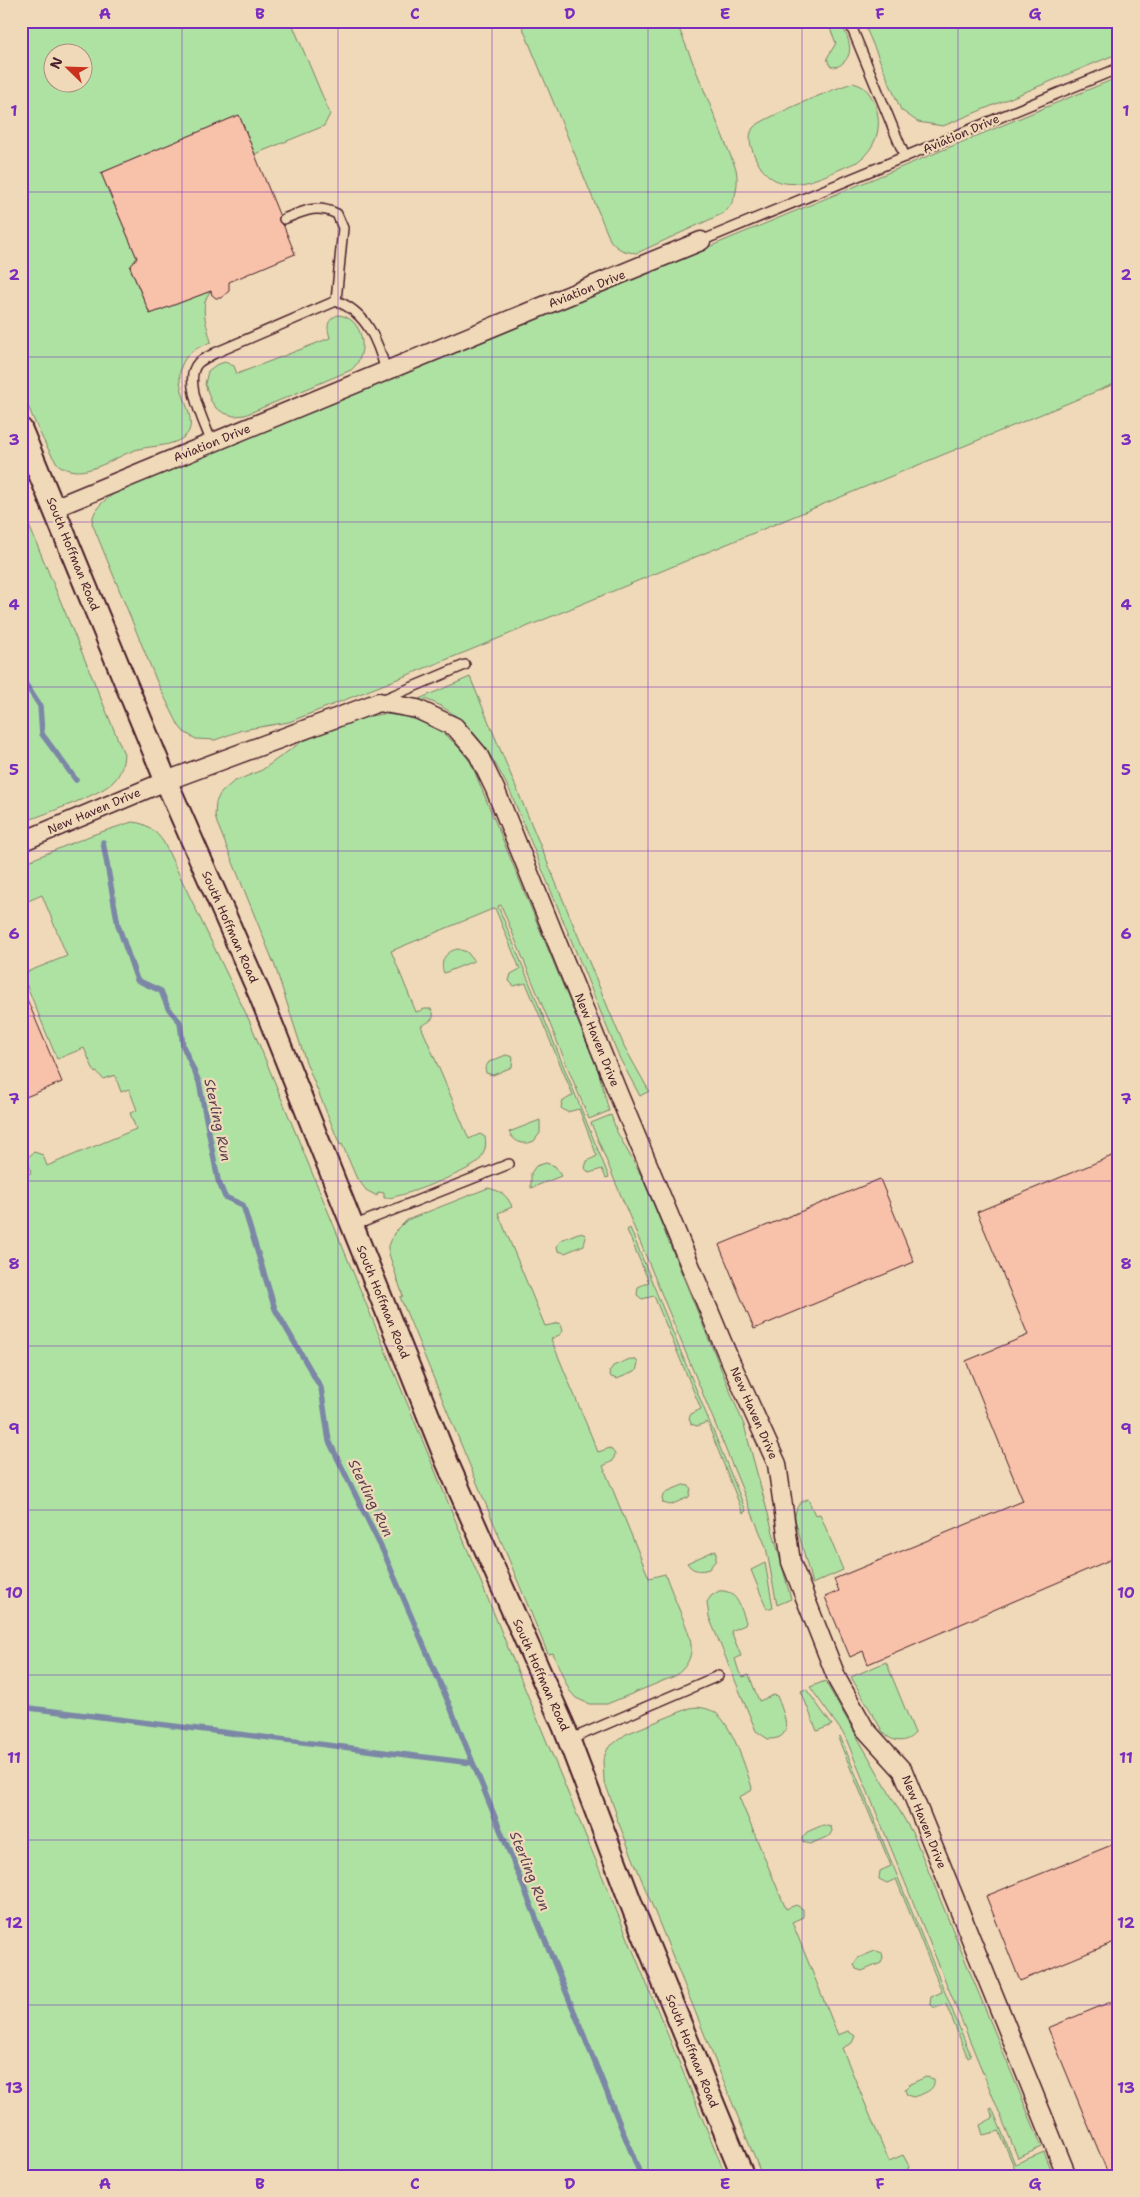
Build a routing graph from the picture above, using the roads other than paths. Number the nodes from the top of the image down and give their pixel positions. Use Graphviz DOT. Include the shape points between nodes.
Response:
graph roads {
  1 [pos="849,21"];
  2 [pos="1119,68"];
  3 [pos="905,157"];
  4 [pos="284,219"];
  5 [pos="701,241"];
  6 [pos="336,301"];
  7 [pos="386,371"];
  8 [pos="21,429"];
  9 [pos="212,443"];
  10 [pos="54,508"];
  11 [pos="464,666"];
  12 [pos="378,702"];
  13 [pos="166,781"];
  14 [pos="21,842"];
  15 [pos="509,1164"];
  16 [pos="353,1226"];
  17 [pos="718,1676"];
  18 [pos="569,1740"];
  19 [pos="743,2176"];
  20 [pos="1067,2176"];
  1 -- 3 [label="lane"];
  2 -- 3 [label="lane, Aviation Drive"];
  3 -- 5 [label="lane, Aviation Drive"];
  4 -- 6 [label="lane" via="308,209 324,208 337,214 343,228"];
  5 -- 7 [label="street, Aviation Drive"];
  6 -- 7 [label="lane" via="348,305 366,321"];
  6 -- 9 [label="lane" via="215,352 198,363 192,374 193,391"];
  7 -- 9 [label="street, Aviation Drive"];
  8 -- 10 [label="street, South Hoffman Road"];
  9 -- 10 [label="street, Aviation Drive"];
  10 -- 13 [label="street, South Hoffman Road"];
  11 -- 12 [label="lane"];
  12 -- 13 [label="street, New Haven Drive"];
  12 -- 20 [label="street, New Haven Drive" via="417,709 455,727 467,739 486,769 728,1356 778,1464 790,1562 838,1681 865,1729 903,1771"];
  13 -- 14 [label="street, New Haven Drive"];
  13 -- 16 [label="street, South Hoffman Road" via="260,995"];
  15 -- 16 [label="lane"];
  16 -- 18 [label="street, South Hoffman Road" via="447,1462"];
  17 -- 18 [label="lane"];
  18 -- 19 [label="street, South Hoffman Road" via="634,1911"];
}
